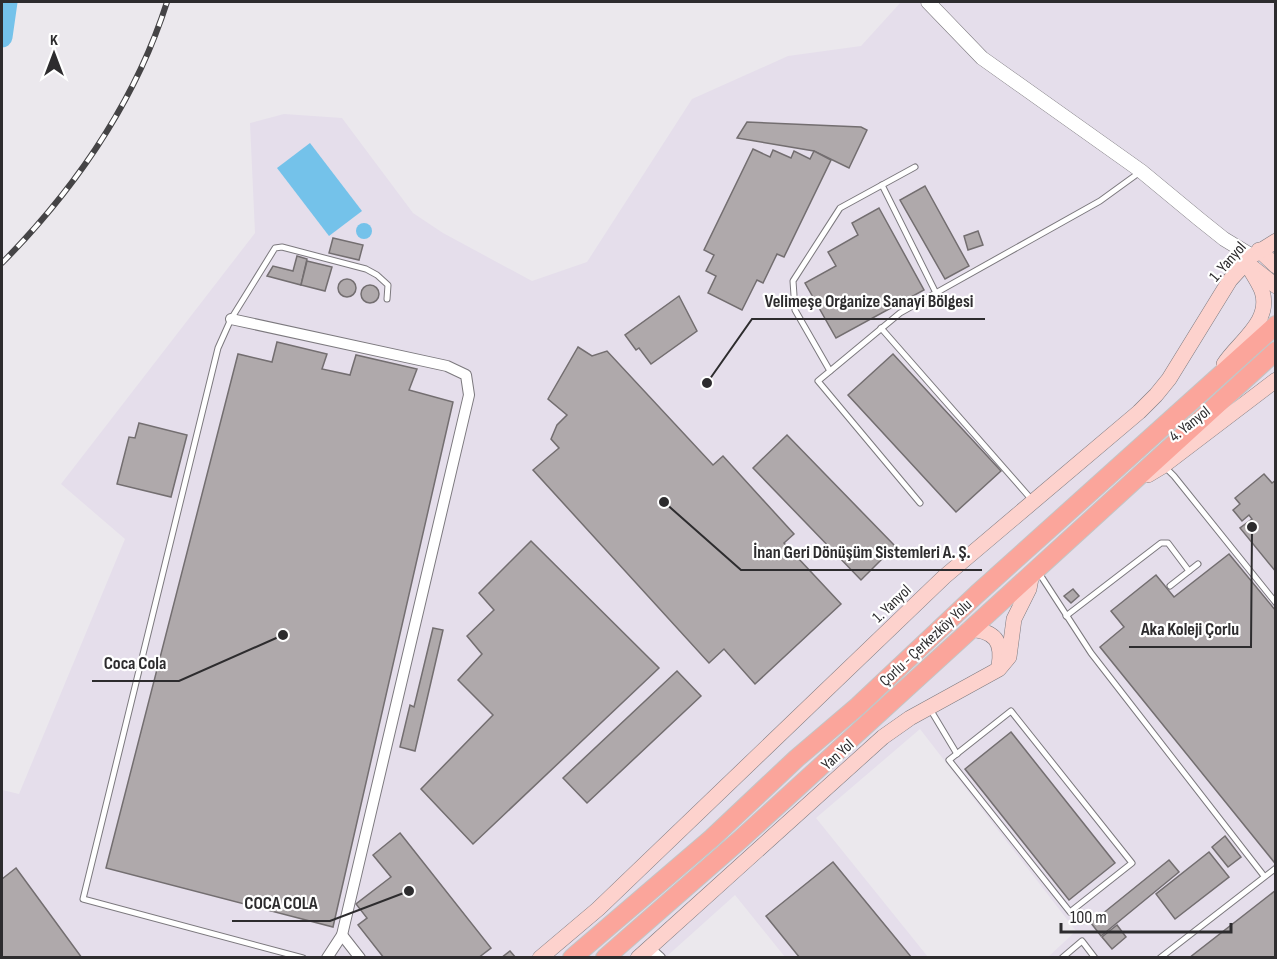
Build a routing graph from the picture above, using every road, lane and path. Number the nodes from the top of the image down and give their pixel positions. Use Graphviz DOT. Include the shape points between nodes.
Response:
graph roads {
  1 [pos="928,2"];
  2 [pos="915,167"];
  3 [pos="1141,171"];
  4 [pos="882,185"];
  5 [pos="1275,241"];
  6 [pos="1252,256"];
  7 [pos="1275,261"];
  8 [pos="1275,266"];
  9 [pos="1275,286"];
  10 [pos="936,293"];
  11 [pos="387,299"];
  12 [pos="231,319"];
  13 [pos="1275,325"];
  14 [pos="881,328"];
  15 [pos="1275,351"];
  16 [pos="830,370"];
  17 [pos="1275,380"];
  18 [pos="1214,381"];
  19 [pos="1163,466"];
  20 [pos="1123,491"];
  21 [pos="1033,501"];
  22 [pos="920,503"];
  23 [pos="1198,564"];
  24 [pos="1034,571"];
  25 [pos="1189,571"];
  26 [pos="1170,586"];
  27 [pos="1275,603"];
  28 [pos="1066,616"];
  29 [pos="969,629"];
  30 [pos="999,669"];
  31 [pos="929,708"];
  32 [pos="957,754"];
  33 [pos="1275,868"];
  34 [pos="1264,876"];
  35 [pos="342,935"];
  36 [pos="649,954"];
  37 [pos="303,957"];
  38 [pos="328,957"];
  39 [pos="360,957"];
  40 [pos="540,957"];
  41 [pos="572,957"];
  42 [pos="605,957"];
  43 [pos="1062,957"];
  44 [pos="1095,957"];
  45 [pos="1160,957"];
  1 -- 3 [label="street" via="982,57"];
  2 -- 4 [label="lane"];
  3 -- 6 [label="street"];
  3 -- 10 [label="lane" via="1100,201"];
  4 -- 10 [label="lane"];
  4 -- 16 [label="lane" via="840,208 793,281 795,310"];
  5 -- 6 [label="main road, 1. Yanyol"];
  6 -- 7 [label="main road"];
  6 -- 8 [label="main road"];
  6 -- 9 [label="main road"];
  6 -- 18 [label="main road" via="1263,295 1262,314"];
  6 -- 21 [label="main road, 1. Yanyol" via="1230,280 1156,395"];
  10 -- 14 [label="lane"];
  11 -- 12 [label="lane" via="388,285 366,269 282,247 275,248"];
  12 -- 35 [label="street" via="447,366 466,375 468,385 469,395"];
  12 -- 37 [label="lane" via="218,348 83,899"];
  13 -- 18 [label="main road, Çorlu - Çerkezköy Yolu"];
  14 -- 16 [label="lane"];
  14 -- 21 [label="lane"];
  15 -- 20 [label="main road, Çorlu - Çerkezköy Yolu"];
  16 -- 22 [label="lane" via="818,381"];
  17 -- 19 [label="main road, 4. Yanyol"];
  18 -- 41 [label="main road, Çorlu - Çerkezköy Yolu" via="712,838"];
  19 -- 20 [label="main road, 4. Yanyol"];
  19 -- 27 [label="lane"];
  20 -- 24 [label="main road, Çorlu - Çerkezköy Yolu"];
  21 -- 40 [label="main road, 1. Yanyol" via="944,577 598,909"];
  23 -- 25 [label="lane"];
  24 -- 28 [label="lane"];
  24 -- 29 [label="main road, Çorlu - Çerkezköy Yolu"];
  24 -- 30 [label="main road" via="1014,619 1009,657"];
  25 -- 26 [label="lane"];
  25 -- 28 [label="lane" via="1168,543 1161,543"];
  28 -- 34 [label="lane"];
  29 -- 30 [label="main road" via="994,636 1001,652"];
  29 -- 42 [label="main road, Çorlu - Çerkezköy Yolu" via="741,839"];
  30 -- 31 [label="main road, Yan Yol"];
  31 -- 32 [label="lane"];
  31 -- 36 [label="main road, Yan Yol" via="883,737"];
  32 -- 32 [label="lane" via="949,760 1070,912 1132,863 1011,711"];
  33 -- 34 [label="lane"];
  34 -- 45 [label="lane"];
  35 -- 38 [label="street"];
  35 -- 39 [label="street"];
  43 -- 44 [label="lane" via="1082,941"];
}
